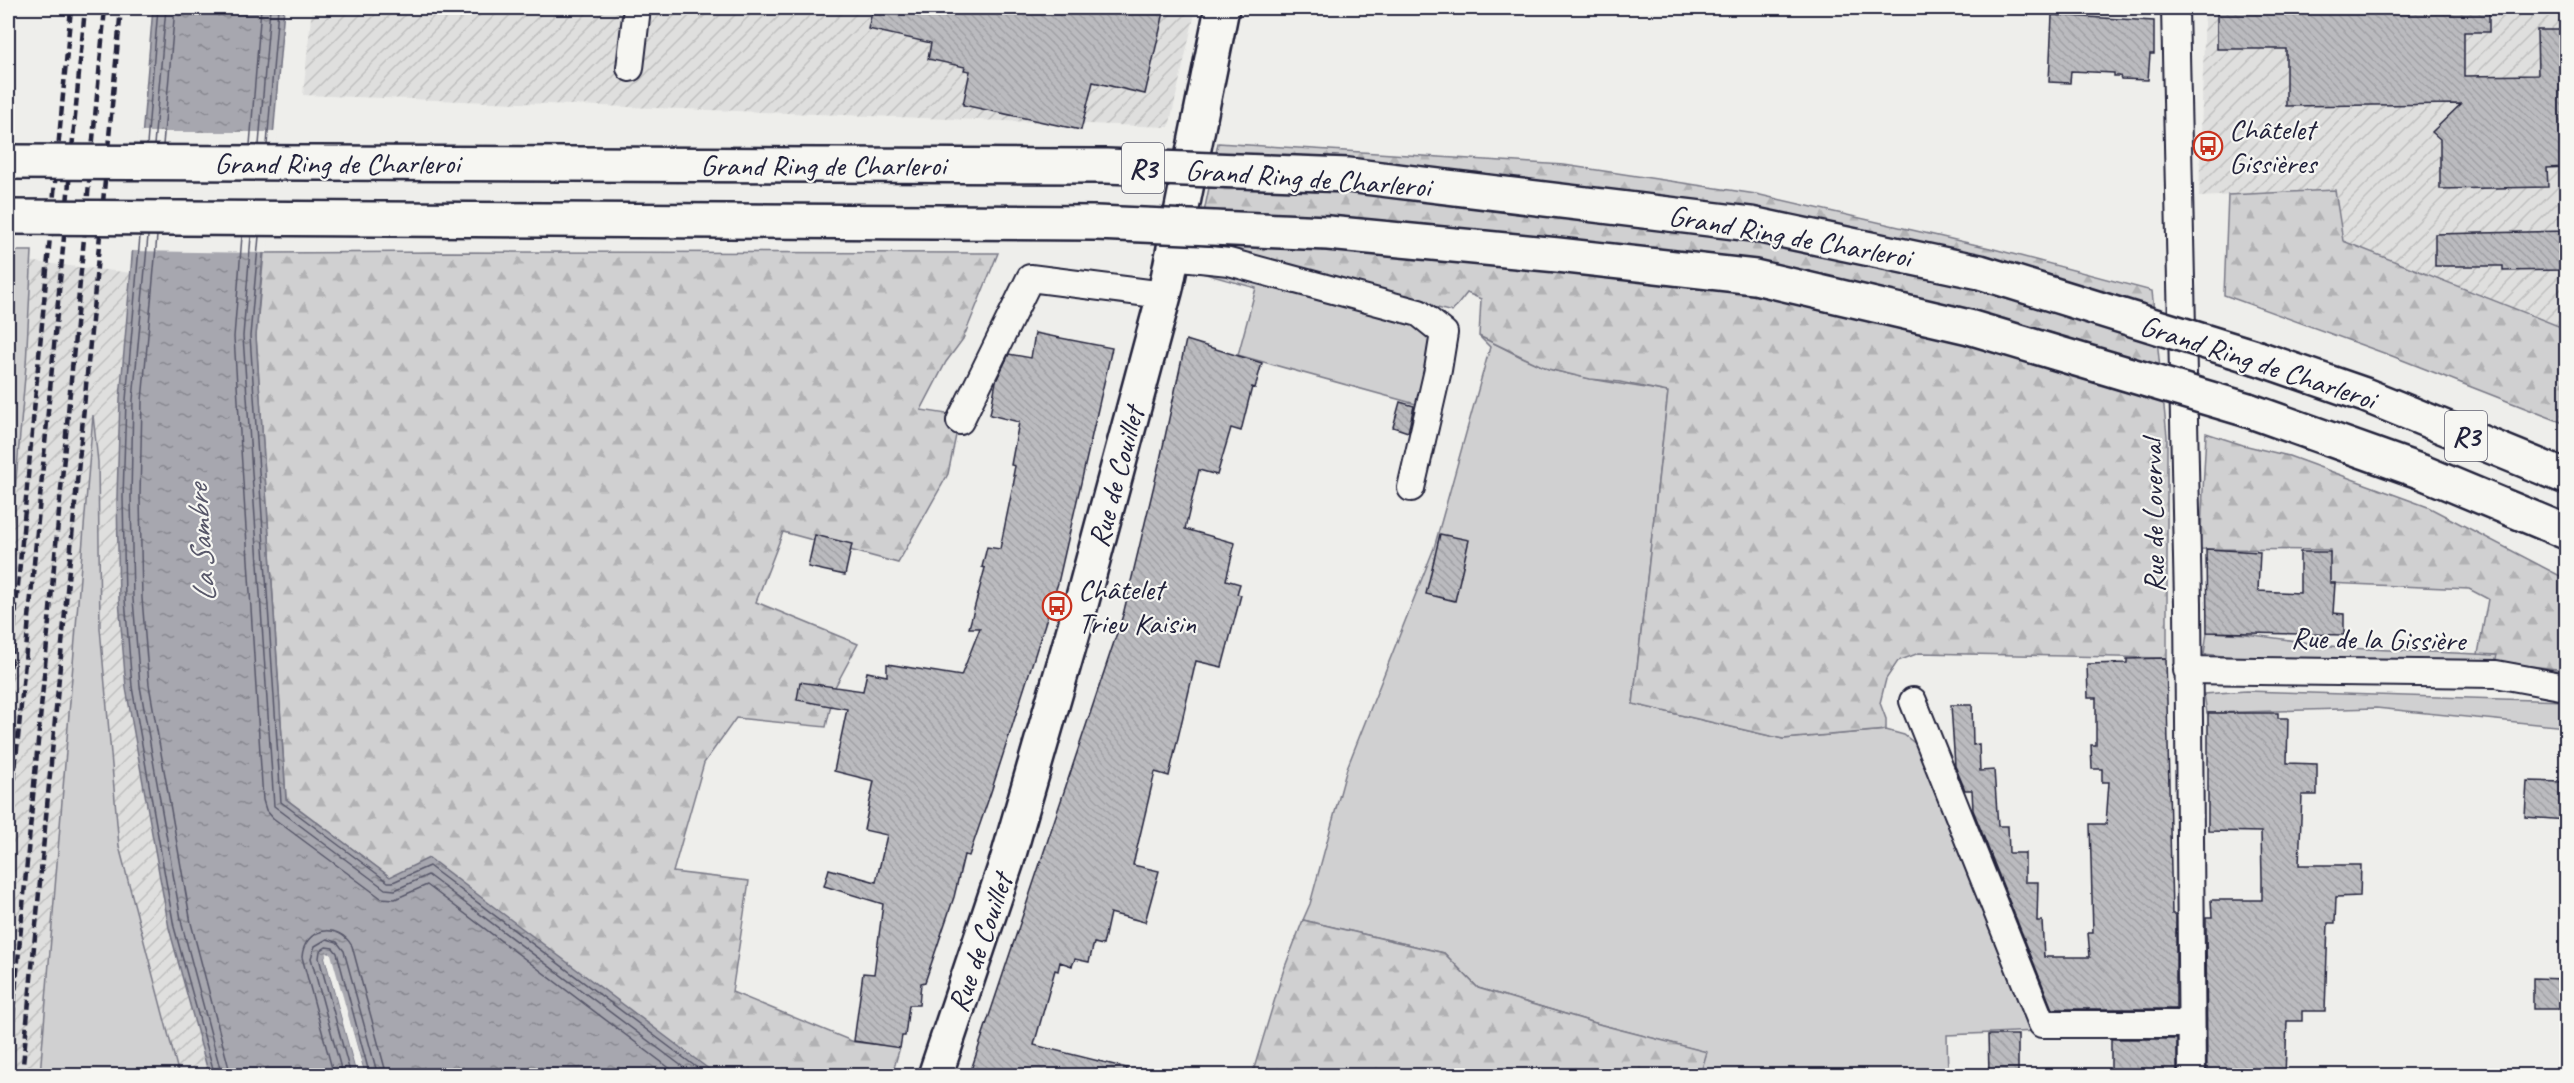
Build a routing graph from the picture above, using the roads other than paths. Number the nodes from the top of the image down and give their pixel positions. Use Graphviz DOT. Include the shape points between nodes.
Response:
graph roads {
  1 [pos="637,8"];
  2 [pos="1222,8"];
  3 [pos="2175,8"];
  4 [pos="630,68"];
  5 [pos="8,162"];
  6 [pos="8,217"];
  7 [pos="1172,256"];
  8 [pos="1164,295"];
  9 [pos="960,421"];
  10 [pos="2566,477"];
  11 [pos="1411,488"];
  12 [pos="2566,532"];
  13 [pos="2187,670"];
  14 [pos="2566,687"];
  15 [pos="1913,701"];
  16 [pos="2191,1024"];
  17 [pos="935,1076"];
  18 [pos="2192,1076"];
  1 -- 4 [label="street"];
  2 -- 7 [label="main road, Rue de Couillet"];
  3 -- 13 [label="street, Rue de Loverval"];
  5 -- 10 [label="main road, Grand Ring de Charleroi / R3, bridge" via="1106,166 1348,175 1751,224 1980,272 2258,357 2364,395"];
  6 -- 12 [label="main road, Grand Ring de Charleroi / R3, bridge" via="1096,223 1328,233 1755,277 1970,327 2248,410 2422,472"];
  7 -- 8 [label="main road, Rue de Couillet"];
  7 -- 11 [label="street" via="1229,262 1419,313 1443,333"];
  8 -- 9 [label="street" via="1030,278"];
  8 -- 17 [label="main road, Rue de Couillet" via="1007,861"];
  13 -- 14 [label="street, Rue de la Gissière" via="2496,674"];
  13 -- 16 [label="street, Rue de Loverval"];
  15 -- 16 [label="street" via="2042,1024"];
  16 -- 18 [label="street, Rue de Loverval"];
}
